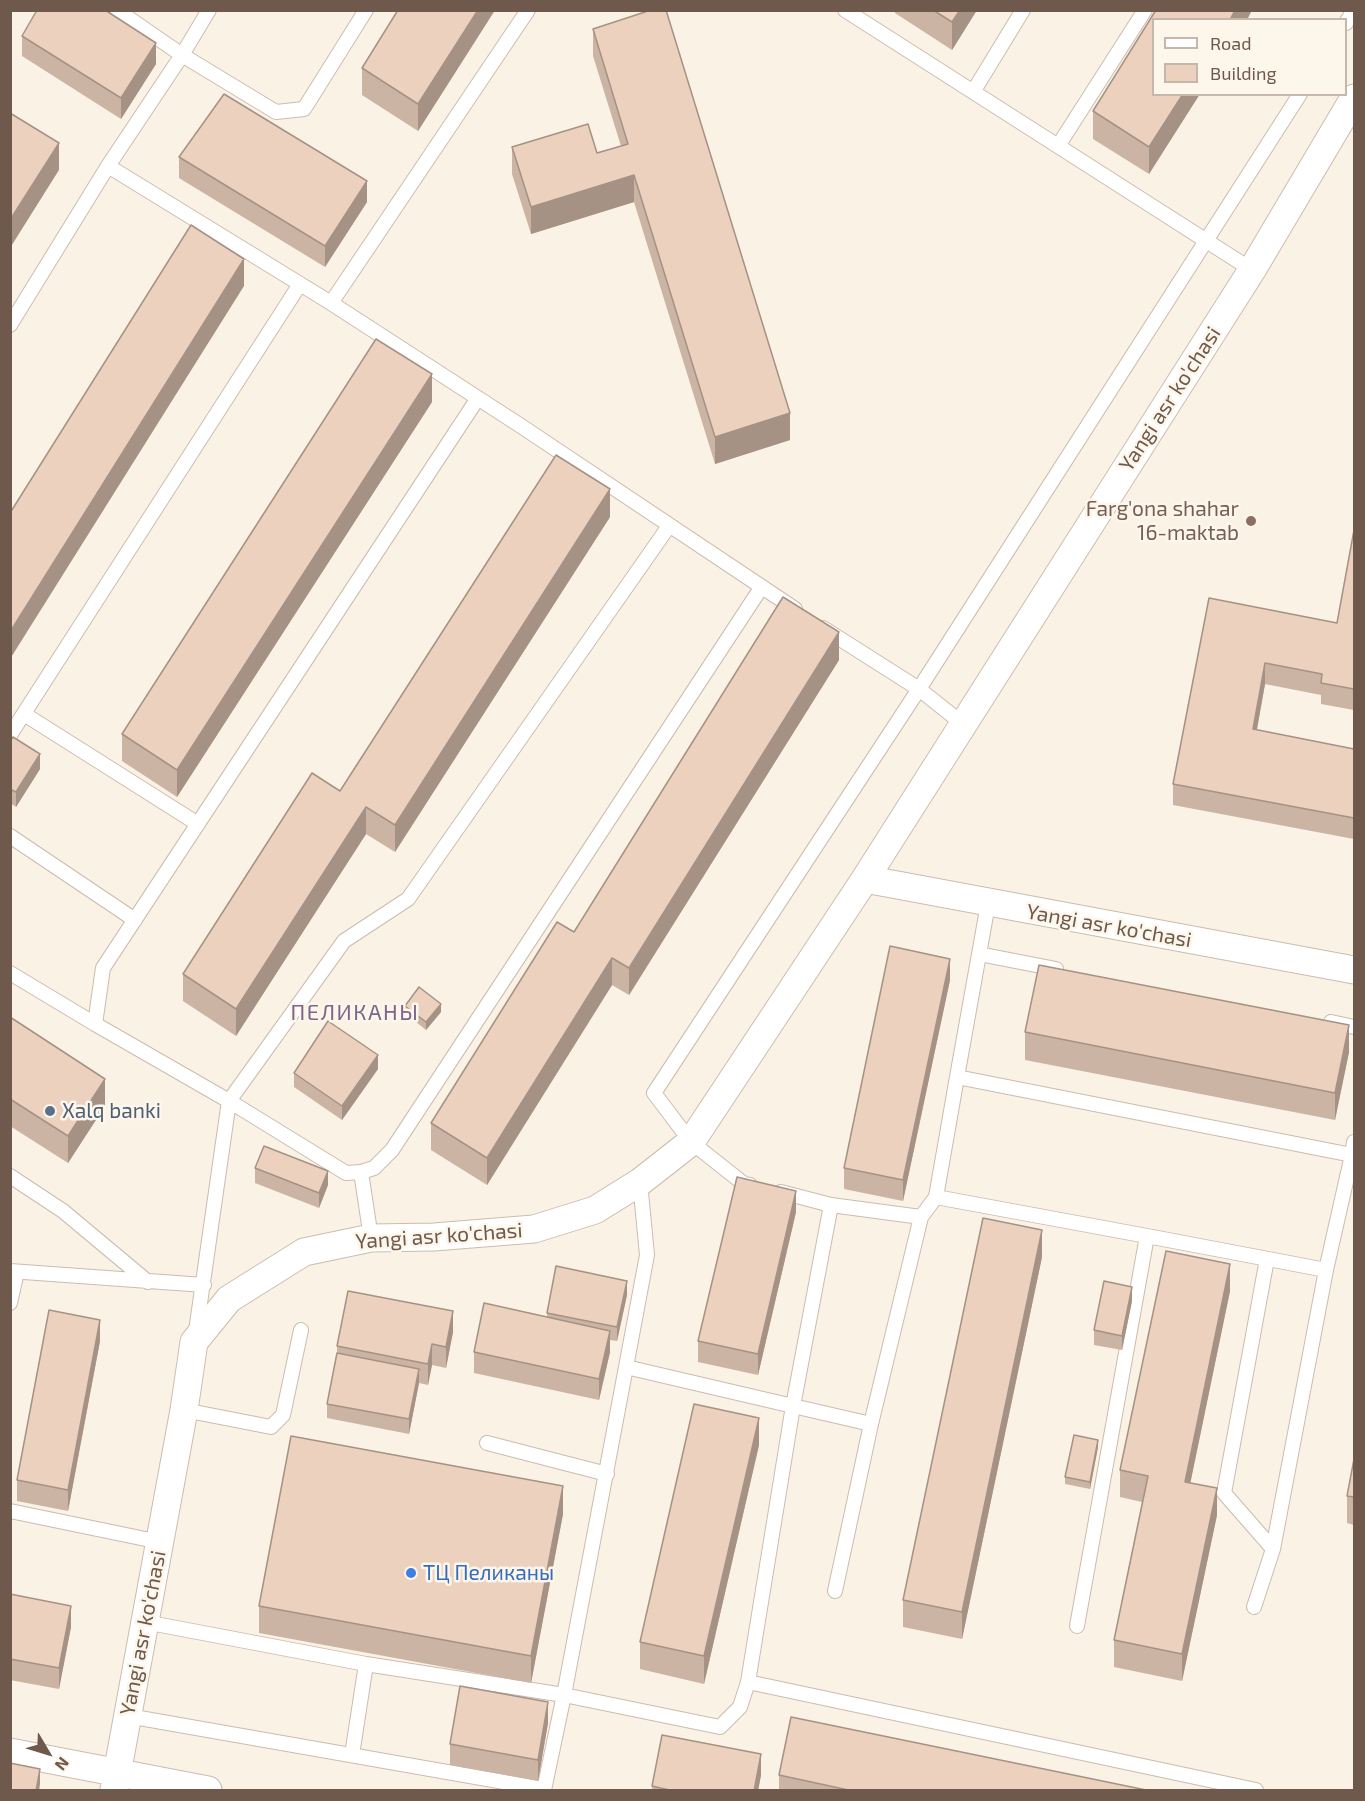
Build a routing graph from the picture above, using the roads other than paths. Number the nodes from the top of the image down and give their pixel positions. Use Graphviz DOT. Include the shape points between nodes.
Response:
graph roads {
  1 [pos="117,10"];
  2 [pos="209,10"];
  3 [pos="366,10"];
  4 [pos="528,10"];
  5 [pos="845,10"];
  6 [pos="1023,10"];
  7 [pos="1145,10"];
  8 [pos="182,55"];
  9 [pos="973,92"];
  10 [pos="1299,96"];
  11 [pos="1354,98"];
  12 [pos="1058,146"];
  13 [pos="108,166"];
  14 [pos="1207,241"];
  15 [pos="1252,270"];
  16 [pos="300,284"];
  17 [pos="331,303"];
  18 [pos="10,325"];
  19 [pos="478,398"];
  20 [pos="669,526"];
  21 [pos="761,588"];
  22 [pos="919,689"];
  23 [pos="24,714"];
  24 [pos="963,724"];
  25 [pos="10,735"];
  26 [pos="198,824"];
  27 [pos="10,836"];
  28 [pos="865,879"];
  29 [pos="988,904"];
  30 [pos="135,920"];
  31 [pos="979,954"];
  32 [pos="1354,970"];
  33 [pos="1073,972"];
  34 [pos="10,973"];
  35 [pos="1319,1020"];
  36 [pos="95,1024"];
  37 [pos="1354,1027"];
  38 [pos="957,1077"];
  39 [pos="229,1101"];
  40 [pos="691,1142"];
  41 [pos="1353,1148"];
  42 [pos="361,1172"];
  43 [pos="10,1176"];
  44 [pos="640,1182"];
  45 [pos="936,1197"];
  46 [pos="831,1205"];
  47 [pos="921,1217"];
  48 [pos="1147,1236"];
  49 [pos="371,1238"];
  50 [pos="1267,1259"];
  51 [pos="1326,1270"];
  52 [pos="14,1272"];
  53 [pos="148,1282"];
  54 [pos="204,1285"];
  55 [pos="10,1303"];
  56 [pos="300,1330"];
  57 [pos="194,1342"];
  58 [pos="627,1367"];
  59 [pos="793,1406"];
  60 [pos="184,1410"];
  61 [pos="871,1424"];
  62 [pos="487,1443"];
  63 [pos="607,1474"];
  64 [pos="10,1511"];
  65 [pos="160,1542"];
  66 [pos="1273,1549"];
  67 [pos="835,1591"];
  68 [pos="1254,1607"];
  69 [pos="145,1622"];
  70 [pos="1077,1626"];
  71 [pos="366,1664"];
  72 [pos="748,1682"];
  73 [pos="564,1695"];
  74 [pos="128,1716"];
  75 [pos="10,1752"];
  76 [pos="352,1755"];
  77 [pos="116,1782"];
  78 [pos="544,1790"];
  79 [pos="208,1791"];
  80 [pos="1256,1791"];
  1 -- 8 [label="lane"];
  2 -- 8 [label="lane"];
  3 -- 8 [label="lane" via="304,109 276,112"];
  4 -- 17 [label="lane"];
  5 -- 9 [label="lane"];
  6 -- 9 [label="lane"];
  7 -- 12 [label="lane"];
  8 -- 13 [label="lane"];
  9 -- 12 [label="lane"];
  10 -- 14 [label="lane"];
  11 -- 15 [label="street, Yangi asr ko'chasi"];
  12 -- 14 [label="lane"];
  13 -- 16 [label="lane"];
  13 -- 18 [label="lane"];
  14 -- 15 [label="lane"];
  14 -- 22 [label="lane"];
  15 -- 24 [label="street, Yangi asr ko'chasi"];
  16 -- 17 [label="lane"];
  16 -- 23 [label="lane"];
  17 -- 19 [label="lane"];
  19 -- 20 [label="lane"];
  19 -- 26 [label="lane"];
  20 -- 21 [label="lane"];
  20 -- 39 [label="lane" via="408,899 344,941"];
  21 -- 22 [label="lane"];
  21 -- 42 [label="lane" via="392,1150 374,1168"];
  22 -- 24 [label="lane"];
  22 -- 40 [label="lane" via="654,1093"];
  23 -- 25 [label="lane"];
  23 -- 26 [label="lane"];
  24 -- 28 [label="street, Yangi asr ko'chasi"];
  26 -- 30 [label="lane"];
  27 -- 30 [label="lane"];
  28 -- 29 [label="street, Yangi asr ko'chasi"];
  28 -- 40 [label="street, Yangi asr ko'chasi"];
  29 -- 31 [label="lane"];
  29 -- 32 [label="street, Yangi asr ko'chasi"];
  30 -- 36 [label="lane" via="103,968"];
  31 -- 33 [label="lane"];
  31 -- 38 [label="lane"];
  34 -- 36 [label="lane"];
  35 -- 37 [label="lane"];
  36 -- 39 [label="lane"];
  38 -- 41 [label="lane"];
  38 -- 45 [label="lane"];
  39 -- 42 [label="lane" via="346,1173"];
  39 -- 54 [label="lane"];
  40 -- 44 [label="street, Yangi asr ko'chasi"];
  40 -- 46 [label="lane" via="744,1184"];
  41 -- 51 [label="lane"];
  42 -- 49 [label="lane"];
  43 -- 53 [label="lane" via="63,1211"];
  44 -- 49 [label="street, Yangi asr ko'chasi" via="595,1209 534,1229"];
  44 -- 58 [label="lane" via="647,1255"];
  45 -- 47 [label="lane"];
  45 -- 48 [label="lane"];
  46 -- 47 [label="lane"];
  46 -- 59 [label="lane"];
  47 -- 61 [label="lane"];
  48 -- 50 [label="lane"];
  48 -- 70 [label="lane"];
  49 -- 57 [label="street, Yangi asr ko'chasi" via="304,1251 229,1299"];
  50 -- 51 [label="lane"];
  50 -- 66 [label="lane" via="1224,1493"];
  51 -- 66 [label="lane"];
  52 -- 53 [label="lane"];
  52 -- 55 [label="lane"];
  53 -- 54 [label="lane"];
  54 -- 57 [label="lane"];
  56 -- 60 [label="lane" via="283,1415 271,1427"];
  57 -- 60 [label="street, Yangi asr ko'chasi"];
  58 -- 59 [label="lane"];
  58 -- 63 [label="lane"];
  59 -- 61 [label="lane"];
  59 -- 72 [label="lane"];
  60 -- 65 [label="street, Yangi asr ko'chasi"];
  61 -- 67 [label="lane"];
  62 -- 63 [label="lane"];
  63 -- 73 [label="lane"];
  64 -- 65 [label="lane"];
  65 -- 69 [label="street, Yangi asr ko'chasi"];
  66 -- 68 [label="lane"];
  69 -- 71 [label="lane"];
  69 -- 74 [label="street, Yangi asr ko'chasi"];
  71 -- 73 [label="lane"];
  71 -- 76 [label="lane"];
  72 -- 73 [label="lane" via="740,1707 720,1727"];
  72 -- 80 [label="lane"];
  73 -- 78 [label="lane"];
  74 -- 76 [label="lane"];
  74 -- 77 [label="street, Yangi asr ko'chasi"];
  75 -- 77 [label="street"];
  76 -- 78 [label="lane"];
  77 -- 79 [label="street"];
}
